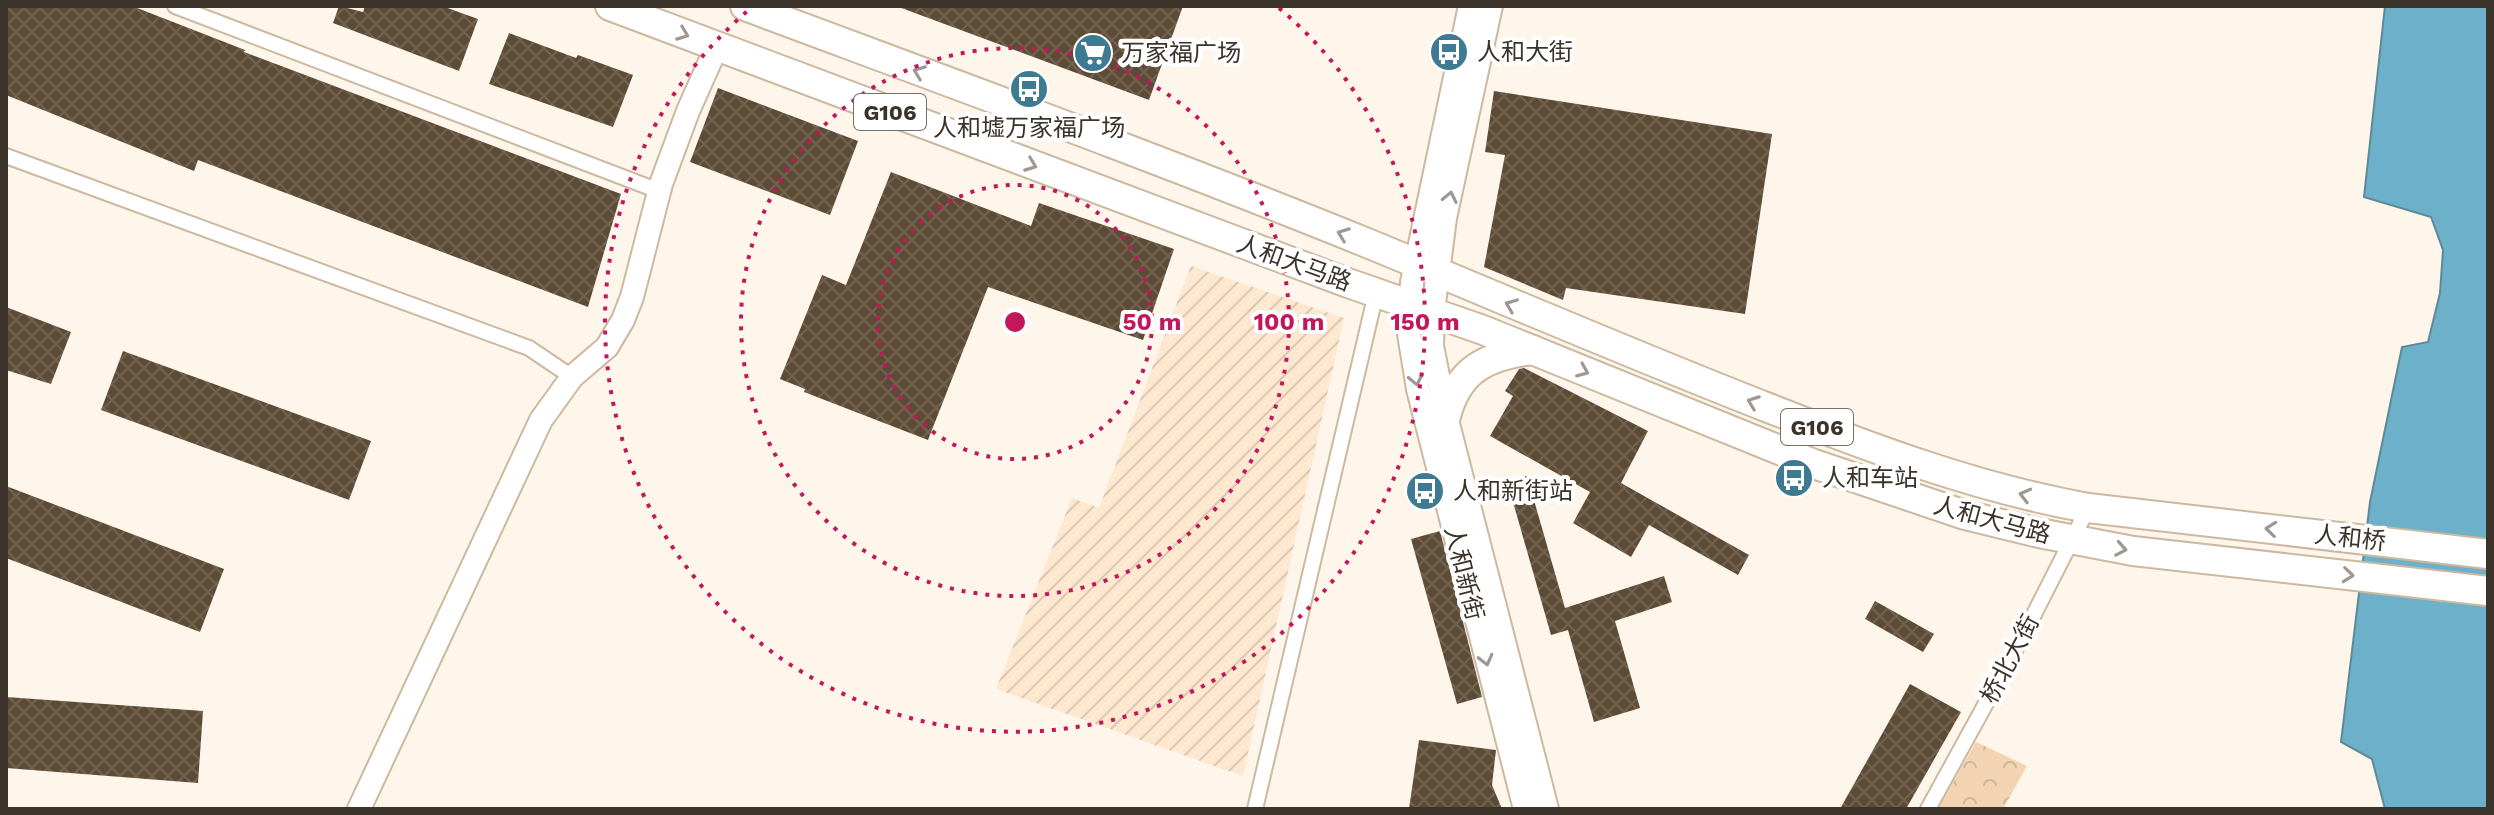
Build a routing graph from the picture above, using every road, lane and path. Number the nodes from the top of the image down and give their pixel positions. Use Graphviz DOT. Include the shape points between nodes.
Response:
graph roads {
  1 [pos="175,6"];
  2 [pos="610,6"];
  3 [pos="745,6"];
  4 [pos="1470,6"];
  5 [pos="1491,6"];
  6 [pos="773,11"];
  7 [pos="717,46"];
  8 [pos="6,156"];
  9 [pos="1185,173"];
  10 [pos="659,191"];
  11 [pos="1170,217"];
  12 [pos="1426,269"];
  13 [pos="1376,293"];
  14 [pos="1421,307"];
  15 [pos="1533,350"];
  16 [pos="572,377"];
  17 [pos="1446,416"];
  18 [pos="2088,508"];
  19 [pos="2213,522"];
  20 [pos="2073,540"];
  21 [pos="2488,554"];
  22 [pos="2215,561"];
  23 [pos="2488,591"];
  24 [pos="359,809"];
  25 [pos="1255,809"];
  26 [pos="1525,809"];
  27 [pos="1547,809"];
  28 [pos="1928,809"];
  1 -- 10 [label="street"];
  2 -- 7 [label="highway, 人和大马路 / G106, one-way"];
  3 -- 6 [label="highway, 人和大马路 / G106"];
  4 -- 12 [label="street, 人和新街"];
  12 -- 5 [label="street, 人和新街, one-way" via="1445,218"];
  9 -- 6 [label="highway, 人和大马路 / G106, one-way"];
  7 -- 10 [label="street"];
  7 -- 11 [label="highway, 人和大马路 / G106, one-way"];
  8 -- 16 [label="street" via="529,348"];
  9 -- 11 [label="highway"];
  12 -- 9 [label="highway, 人和大马路 / G106, one-way"];
  10 -- 16 [label="street" via="623,320 607,347"];
  11 -- 13 [label="highway, 人和大马路 / G106"];
  12 -- 14 [label="street, 人和新街"];
  18 -- 12 [label="highway, 人和大马路 / G106, one-way" via="1985,485 1873,448"];
  13 -- 14 [label="highway, 人和大马路 / G106"];
  13 -- 25 [label="street"];
  14 -- 15 [label="highway, 人和大马路 / G106"];
  14 -- 17 [label="street, 人和新街"];
  14 -- 26 [label="street, 人和新街, one-way" via="1409,334 1418,389"];
  15 -- 17 [label="highway" via="1498,355 1468,375"];
  15 -- 20 [label="highway, 人和大马路 / G106, one-way" via="1866,483 1990,523"];
  16 -- 24 [label="street" via="541,420"];
  17 -- 27 [label="street, 人和新街"];
  18 -- 19 [label="highway, 人和大马路 / G106"];
  18 -- 20 [label="street, 桥北大街"];
  21 -- 19 [label="highway, 人和桥 / G106, one-way"];
  20 -- 22 [label="highway, 人和大马路 / G106, one-way"];
  20 -- 28 [label="street, 桥北大街"];
  22 -- 23 [label="highway, 人和桥 / G106, one-way"];
}
